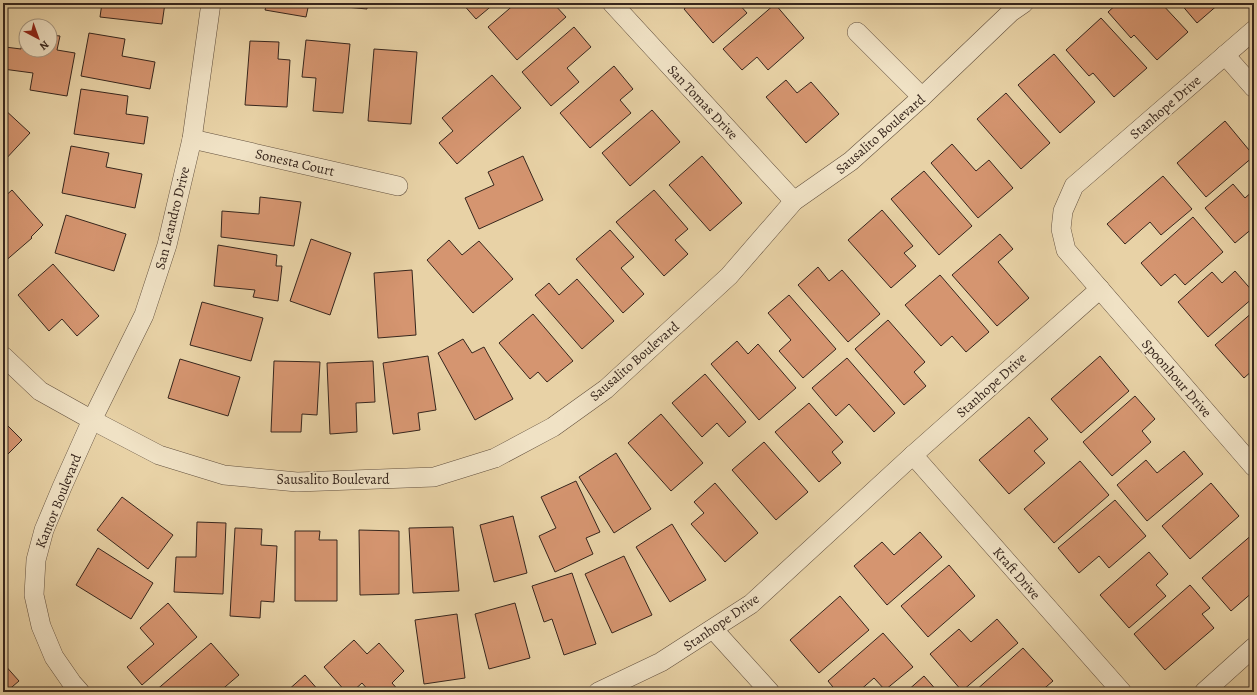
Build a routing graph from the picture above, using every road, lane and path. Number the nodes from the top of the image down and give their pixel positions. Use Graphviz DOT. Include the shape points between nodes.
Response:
graph roads {
  1 [pos="212,3"];
  2 [pos="612,3"];
  3 [pos="1024,3"];
  4 [pos="1254,30"];
  5 [pos="857,32"];
  6 [pos="1225,55"];
  7 [pos="1254,88"];
  8 [pos="922,97"];
  9 [pos="192,139"];
  10 [pos="398,186"];
  11 [pos="794,201"];
  12 [pos="1100,289"];
  13 [pos="3,356"];
  14 [pos="92,420"];
  15 [pos="913,455"];
  16 [pos="1254,467"];
  17 [pos="713,629"];
  18 [pos="1254,647"];
  19 [pos="80,692"];
  20 [pos="598,692"];
  21 [pos="770,692"];
  22 [pos="1122,692"];
  23 [pos="1204,692"];
  1 -- 9 [label="street, San Leandro Drive"];
  2 -- 11 [label="street, San Tomas Drive"];
  3 -- 8 [label="street, Sausalito Boulevard" via="1011,12"];
  4 -- 6 [label="street, Stanhope Drive"];
  5 -- 8 [label="street"];
  6 -- 7 [label="street"];
  6 -- 12 [label="street, Stanhope Drive" via="1074,186 1063,211 1060,229 1066,250"];
  8 -- 11 [label="street, Sausalito Boulevard" via="851,161"];
  9 -- 10 [label="street, Sonesta Court"];
  9 -- 14 [label="street, San Leandro Drive" via="167,246 144,315"];
  11 -- 14 [label="street, Sausalito Boulevard" via="729,276 606,389 553,427 495,458 468,467 426,478 297,482 224,475 159,455"];
  12 -- 15 [label="street, Stanhope Drive"];
  12 -- 16 [label="street, Spoonhour Drive"];
  13 -- 14 [label="street, Sausalito Boulevard" via="40,391"];
  14 -- 19 [label="street, Kantor Boulevard" via="44,530 36,560 34,595 41,626 54,657"];
  15 -- 17 [label="street, Stanhope Drive" via="751,604"];
  15 -- 22 [label="street, Kraft Drive"];
  17 -- 20 [label="street, Stanhope Drive" via="661,662"];
  17 -- 21 [label="street"];
  18 -- 23 [label="street"];
}
